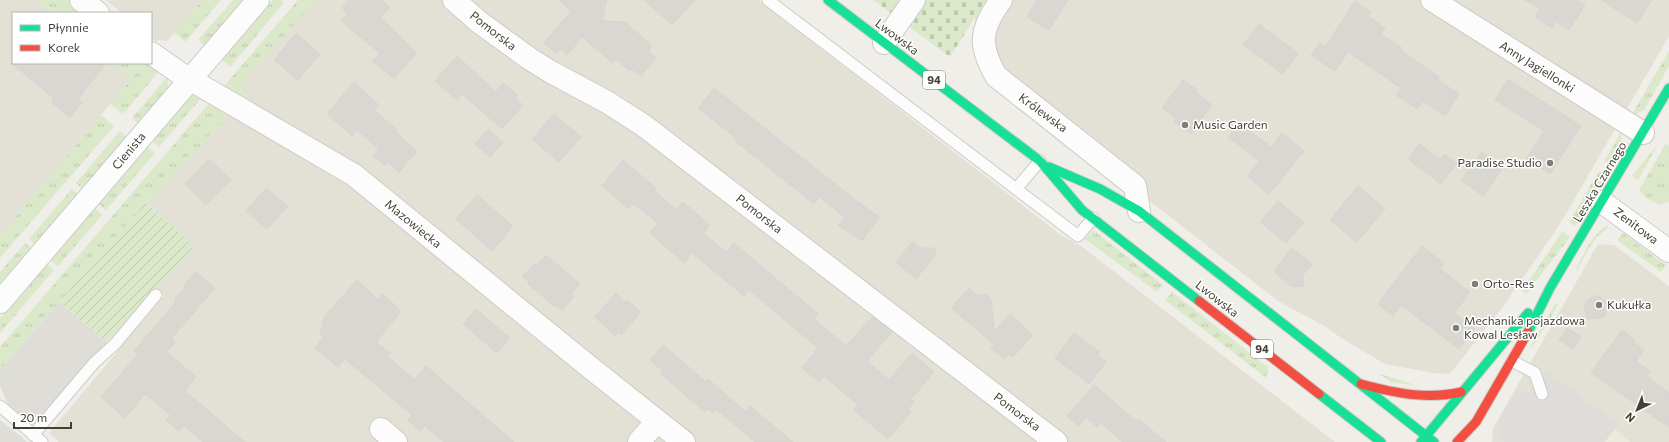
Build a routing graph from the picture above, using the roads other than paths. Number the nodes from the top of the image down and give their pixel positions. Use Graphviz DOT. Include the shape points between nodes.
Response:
graph roads {
  1 [pos="81,0"];
  2 [pos="258,0"];
  3 [pos="454,0"];
  4 [pos="768,0"];
  5 [pos="828,0"];
  6 [pos="914,0"];
  7 [pos="1001,0"];
  8 [pos="1432,0"];
  9 [pos="97,12"];
  10 [pos="884,43"];
  11 [pos="152,54"];
  12 [pos="190,79"];
  13 [pos="1669,88"];
  14 [pos="1643,133"];
  15 [pos="1043,163"];
  16 [pos="1016,189"];
  17 [pos="1602,202"];
  18 [pos="1139,211"];
  19 [pos="1093,218"];
  20 [pos="1669,251"];
  21 [pos="1550,288"];
  22 [pos="156,296"];
  23 [pos="0,302"];
  24 [pos="1512,361"];
  25 [pos="1361,384"];
  26 [pos="1461,392"];
  27 [pos="1542,394"];
  28 [pos="0,406"];
  29 [pos="657,421"];
  30 [pos="1476,422"];
  31 [pos="38,438"];
  32 [pos="1424,439"];
  33 [pos="639,442"];
  34 [pos="684,442"];
  35 [pos="1056,442"];
  36 [pos="1382,442"];
  37 [pos="1434,442"];
  38 [pos="1456,442"];
  39 [pos="1472,442"];
  1 -- 9 [label="street"];
  2 -- 12 [label="street, Cienista"];
  3 -- 35 [label="street, Pomorska" via="530,59 643,125"];
  4 -- 16 [label="lane"];
  5 -- 10 [label="main road, Lwowska / 94"];
  6 -- 10 [label="street"];
  7 -- 18 [label="street, Królewska" via="989,16 984,31 987,60 996,76 1135,186"];
  8 -- 14 [label="street, Anny Jagiellonki"];
  10 -- 15 [label="main road, Lwowska / 94"];
  11 -- 12 [label="street, Mazowiecka"];
  12 -- 23 [label="street, Cienista"];
  12 -- 29 [label="street, Mazowiecka" via="354,175"];
  13 -- 14 [label="main road, Leszka Czarnego"];
  14 -- 17 [label="main road, Leszka Czarnego"];
  15 -- 16 [label="lane"];
  15 -- 18 [label="main road, Lwowska / 94" via="1100,189"];
  15 -- 19 [label="main road, Lwowska / 94" via="1082,210"];
  16 -- 19 [label="lane" via="1078,236"];
  17 -- 20 [label="street, Zenitowa"];
  17 -- 21 [label="main road, Leszka Czarnego"];
  18 -- 25 [label="main road, Lwowska / 94"];
  19 -- 36 [label="main road, Lwowska / 94"];
  21 -- 24 [label="main road, Leszka Czarnego"];
  21 -- 26 [label="main road, Leszka Czarnego"];
  22 -- 31 [label="lane" via="115,344 94,363"];
  24 -- 27 [label="lane" via="1535,373"];
  24 -- 30 [label="main road, Leszka Czarnego"];
  25 -- 26 [label="main road, Lwowska" via="1408,397 1442,397"];
  25 -- 32 [label="main road, Lwowska / 94"];
  26 -- 32 [label="main road, Leszka Czarnego"];
  28 -- 31 [label="lane"];
  29 -- 33 [label="street"];
  29 -- 34 [label="street, Mazowiecka"];
  30 -- 38 [label="main road, Leszka Czarnego"];
  30 -- 39 [label="main road"];
  32 -- 37 [label="main road, Lwowska / 94"];
}
